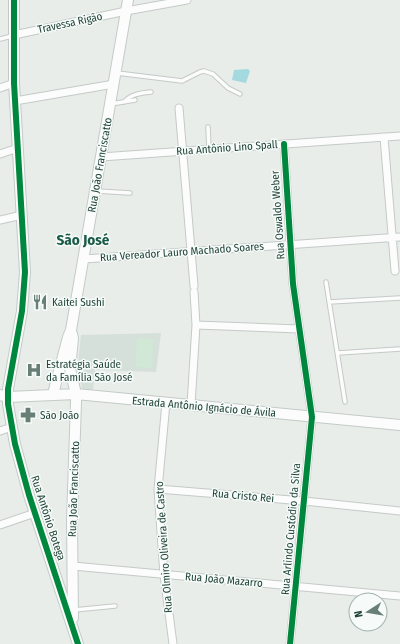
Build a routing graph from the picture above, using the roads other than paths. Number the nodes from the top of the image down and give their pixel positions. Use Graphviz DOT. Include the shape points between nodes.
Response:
graph roads {
  1 [pos="14,0"];
  2 [pos="128,0"];
  3 [pos="187,0"];
  4 [pos="126,11"];
  5 [pos="14,36"];
  6 [pos="0,39"];
  7 [pos="116,73"];
  8 [pos="14,83"];
  9 [pos="114,84"];
  10 [pos="0,88"];
  11 [pos="151,92"];
  12 [pos="240,94"];
  13 [pos="135,100"];
  14 [pos="15,101"];
  15 [pos="124,102"];
  16 [pos="110,104"];
  17 [pos="179,108"];
  18 [pos="208,127"];
  19 [pos="400,136"];
  20 [pos="384,137"];
  21 [pos="284,144"];
  22 [pos="18,148"];
  23 [pos="209,150"];
  24 [pos="183,151"];
  25 [pos="0,154"];
  26 [pos="101,157"];
  27 [pos="95,191"];
  28 [pos="130,193"];
  29 [pos="22,215"];
  30 [pos="0,220"];
  31 [pos="392,237"];
  32 [pos="400,237"];
  33 [pos="290,244"];
  34 [pos="191,251"];
  35 [pos="84,259"];
  36 [pos="395,271"];
  37 [pos="326,282"];
  38 [pos="400,298"];
  39 [pos="330,302"];
  40 [pos="196,325"];
  41 [pos="299,329"];
  42 [pos="71,330"];
  43 [pos="400,349"];
  44 [pos="338,353"];
  45 [pos="53,394"];
  46 [pos="76,394"];
  47 [pos="4,396"];
  48 [pos="345,402"];
  49 [pos="166,403"];
  50 [pos="191,405"];
  51 [pos="312,417"];
  52 [pos="400,425"];
  53 [pos="12,428"];
  54 [pos="0,431"];
  55 [pos="158,489"];
  56 [pos="304,501"];
  57 [pos="400,511"];
  58 [pos="35,513"];
  59 [pos="0,525"];
  60 [pos="73,566"];
  61 [pos="164,575"];
  62 [pos="296,587"];
  63 [pos="400,596"];
  64 [pos="114,606"];
  65 [pos="73,610"];
  66 [pos="73,625"];
  67 [pos="78,644"];
  68 [pos="173,644"];
  69 [pos="290,644"];
  1 -- 5 [label="street, Rua Antônio Botega"];
  2 -- 4 [label="street, Rua João Franciscatto"];
  3 -- 4 [label="street, Travessa Rigão"];
  4 -- 5 [label="street, Travessa Rigão"];
  4 -- 7 [label="street, Rua João Franciscatto"];
  5 -- 6 [label="lane"];
  5 -- 8 [label="street, Rua Antônio Botega"];
  7 -- 9 [label="street, Rua João Franciscatto"];
  7 -- 12 [label="lane" via="182,81 204,71 213,74 228,88"];
  8 -- 10 [label="street"];
  8 -- 14 [label="street, Rua Antônio Botega"];
  9 -- 14 [label="street"];
  9 -- 16 [label="street, Rua João Franciscatto"];
  11 -- 15 [label="lane" via="133,95"];
  13 -- 15 [label="lane"];
  14 -- 22 [label="street, Rua Antônio Botega"];
  15 -- 16 [label="lane"];
  16 -- 26 [label="street, Rua João Franciscatto"];
  17 -- 24 [label="street"];
  18 -- 23 [label="lane"];
  19 -- 20 [label="street, Rua Antônio Lino Spall"];
  20 -- 21 [label="street, Rua Antônio Lino Spall"];
  20 -- 31 [label="street"];
  21 -- 23 [label="street, Rua Antônio Lino Spall"];
  21 -- 33 [label="street, Rua Oswaldo Weber"];
  22 -- 25 [label="street"];
  22 -- 29 [label="street, Rua Antônio Botega"];
  23 -- 24 [label="street, Rua Antônio Lino Spall"];
  24 -- 26 [label="street, Rua Antônio Lino Spall"];
  24 -- 34 [label="street"];
  26 -- 27 [label="street, Rua João Franciscatto"];
  27 -- 28 [label="lane"];
  27 -- 35 [label="street, Rua João Franciscatto"];
  29 -- 30 [label="street"];
  29 -- 47 [label="street, Rua Antônio Botega" via="25,272 22,311 8,389"];
  31 -- 32 [label="street, Rua Vereador Lauro Machado Soares"];
  31 -- 33 [label="street, Rua Vereador Lauro Machado Soares"];
  31 -- 36 [label="street"];
  33 -- 34 [label="street, Rua Vereador Lauro Machado Soares"];
  33 -- 41 [label="street, Rua Oswaldo Weber"];
  34 -- 35 [label="street, Rua Vereador Lauro Machado Soares"];
  34 -- 40 [label="street"];
  35 -- 42 [label="street, Rua João Franciscatto"];
  37 -- 39 [label="lane"];
  38 -- 39 [label="lane"];
  39 -- 44 [label="lane"];
  40 -- 41 [label="street"];
  40 -- 50 [label="street"];
  41 -- 51 [label="street, Rua Arlindo Custódio da Silva"];
  42 -- 45 [label="street, Rua João Franciscatto"];
  42 -- 46 [label="street, Rua João Franciscatto" via="73,338 70,370"];
  43 -- 44 [label="lane"];
  44 -- 48 [label="lane"];
  45 -- 46 [label="street, Estrada Antônio Ignácio de Ávila"];
  45 -- 47 [label="street, Estrada Antônio Ignácio de Ávila"];
  46 -- 49 [label="street, Estrada Antônio Ignácio de Ávila"];
  46 -- 60 [label="street, Rua João Franciscatto"];
  47 -- 53 [label="street, Rua Antônio Botega"];
  49 -- 50 [label="street, Estrada Antônio Ignácio de Ávila"];
  49 -- 55 [label="street, Rua Olmiro Oliveira de Castro"];
  50 -- 51 [label="street, Estrada Antônio Ignácio de Ávila"];
  51 -- 52 [label="street, Estrada Antônio Ignácio de Ávila"];
  51 -- 56 [label="street, Rua Arlindo Custódio da Silva"];
  53 -- 54 [label="street"];
  53 -- 58 [label="street, Rua Antônio Botega"];
  55 -- 56 [label="street, Rua Cristo Rei"];
  55 -- 61 [label="street, Rua Olmiro Oliveira de Castro"];
  56 -- 57 [label="street, Rua Cristo Rei"];
  56 -- 62 [label="street, Rua Arlindo Custódio da Silva"];
  58 -- 59 [label="street"];
  58 -- 66 [label="street, Rua Antônio Botega"];
  60 -- 61 [label="street, Rua João Mazarro"];
  60 -- 65 [label="street, Rua João Franciscatto"];
  61 -- 62 [label="street, Rua João Mazarro"];
  61 -- 68 [label="street, Rua Olmiro Oliveira de Castro"];
  62 -- 63 [label="street, Rua João Mazarro"];
  62 -- 69 [label="street, Rua Arlindo Custódio da Silva"];
  64 -- 65 [label="lane"];
  65 -- 66 [label="street, Rua João Franciscatto"];
  66 -- 67 [label="street, Rua Antônio Botega"];
}
